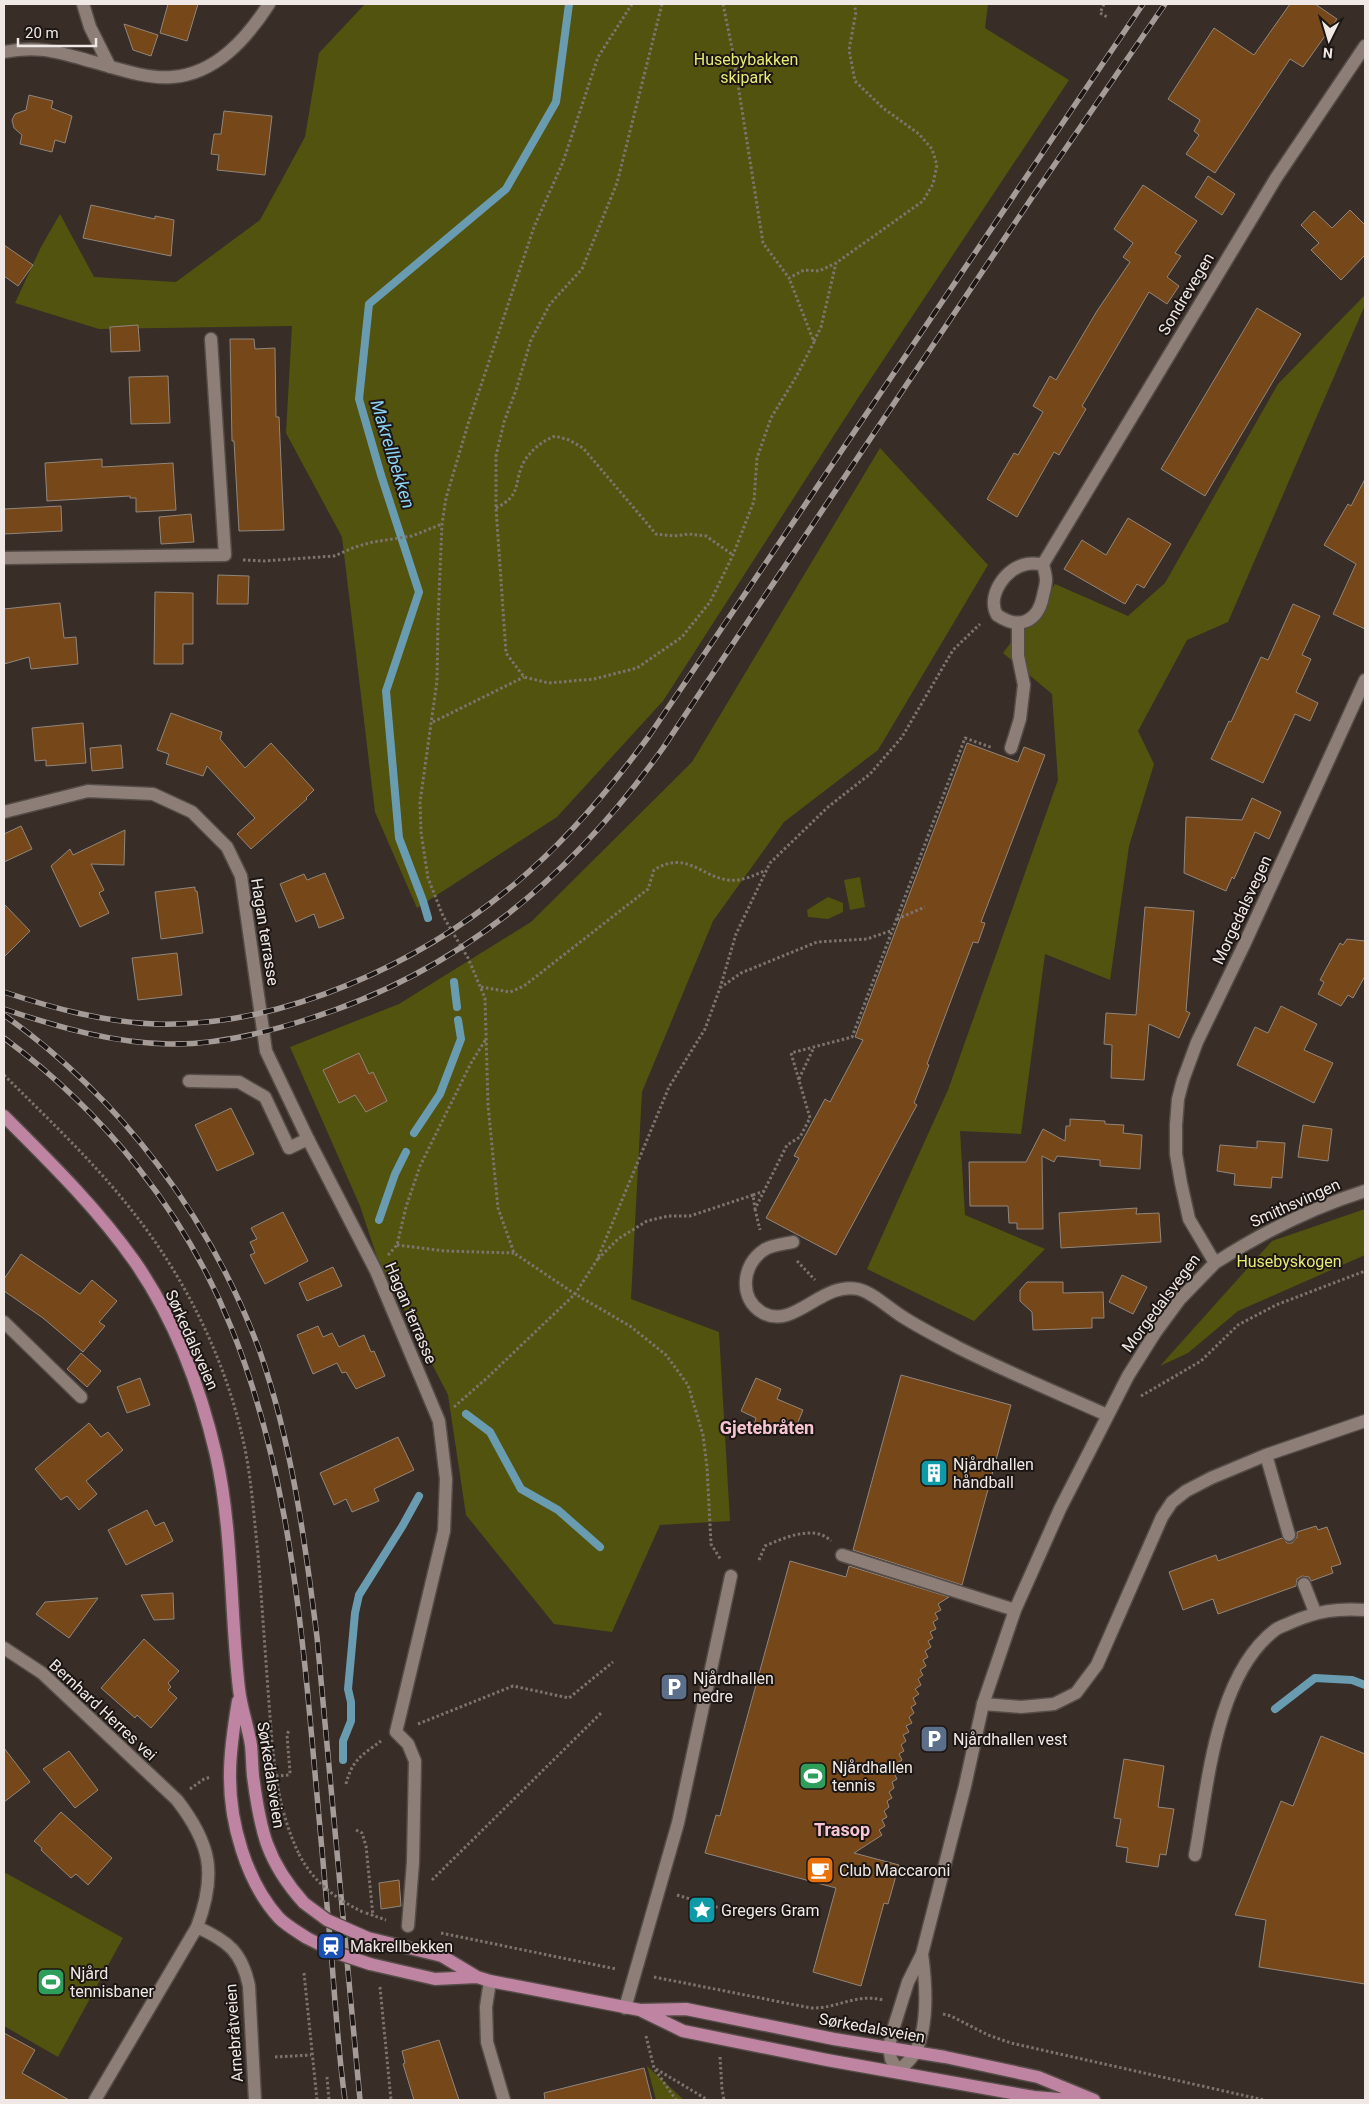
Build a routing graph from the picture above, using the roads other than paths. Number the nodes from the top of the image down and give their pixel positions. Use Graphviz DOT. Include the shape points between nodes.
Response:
graph roads {
  1 [pos="83,4"];
  2 [pos="269,4"];
  3 [pos="1365,46"];
  4 [pos="4,52"];
  5 [pos="110,67"];
  6 [pos="211,339"];
  7 [pos="4,558"];
  8 [pos="1043,564"];
  9 [pos="1018,624"];
  10 [pos="1365,680"];
  11 [pos="1010,748"];
  12 [pos="4,812"];
  13 [pos="189,1081"];
  14 [pos="4,1116"];
  15 [pos="308,1139"];
  16 [pos="1365,1191"];
  17 [pos="792,1242"];
  18 [pos="1215,1264"];
  19 [pos="4,1322"];
  20 [pos="81,1397"];
  21 [pos="1107,1415"];
  22 [pos="1365,1421"];
  23 [pos="1266,1455"];
  24 [pos="1289,1535"];
  25 [pos="842,1555"];
  26 [pos="731,1576"];
  27 [pos="1304,1584"];
  28 [pos="1015,1610"];
  29 [pos="1365,1610"];
  30 [pos="1315,1612"];
  31 [pos="4,1648"];
  32 [pos="239,1691"];
  33 [pos="983,1704"];
  34 [pos="1196,1855"];
  35 [pos="408,1926"];
  36 [pos="197,1927"];
  37 [pos="922,1954"];
  38 [pos="477,1977"];
  39 [pos="490,1981"];
  40 [pos="625,2008"];
  41 [pos="640,2010"];
  42 [pos="889,2047"];
  43 [pos="916,2052"];
  44 [pos="898,2071"];
  45 [pos="95,2100"];
  46 [pos="254,2100"];
  47 [pos="504,2100"];
  48 [pos="1071,2100"];
  49 [pos="1094,2100"];
  1 -- 5 [label="street" via="90,27"];
  2 -- 5 [label="street" via="253,29 211,65 173,77 150,76"];
  3 -- 8 [label="street, Sondrevegen" via="1276,178"];
  4 -- 5 [label="street" via="48,49"];
  6 -- 7 [label="street" via="225,555"];
  8 -- 9 [label="street" via="1046,582 1042,604 1033,618"];
  8 -- 9 [label="street" via="1026,564 1010,573 998,586 993,598 994,611 1007,622"];
  9 -- 11 [label="street" via="1018,656 1024,686 1020,719"];
  10 -- 18 [label="street, Morgedalsvegen" via="1197,1042 1183,1080 1176,1125 1181,1183 1189,1219"];
  12 -- 15 [label="street, Hagan terrasse" via="88,791 153,794 192,812 227,847 241,876 266,1050"];
  13 -- 15 [label="street" via="239,1082 265,1097 289,1148"];
  14 -- 32 [label="main road, Sørkedalsveien" via="72,1184 135,1262 166,1314 192,1372 221,1483"];
  15 -- 35 [label="street, Hagan terrasse" via="376,1271 439,1420 446,1479 444,1531 396,1732 408,1744 415,1761"];
  16 -- 18 [label="street, Smithsvingen" via="1334,1200 1285,1222"];
  17 -- 21 [label="street" via="765,1249 749,1265 746,1286 749,1298 763,1313 780,1317 836,1289 859,1290 959,1348"];
  18 -- 21 [label="street, Morgedalsvegen" via="1180,1300 1155,1333"];
  19 -- 20 [label="street"];
  21 -- 28 [label="street, Morgedalsvegen"];
  22 -- 23 [label="street"];
  23 -- 24 [label="street"];
  23 -- 33 [label="street" via="1211,1478 1172,1502 1162,1517 1097,1665 1076,1693 1046,1705"];
  25 -- 28 [label="street"];
  26 -- 40 [label="street" via="678,1823"];
  27 -- 30 [label="street"];
  28 -- 33 [label="street, Morgedalsvegen"];
  29 -- 30 [label="street" via="1345,1608"];
  30 -- 34 [label="street" via="1275,1630 1257,1648 1237,1678 1217,1733"];
  31 -- 36 [label="street, Bernhard Herres vei" via="42,1673 192,1819 200,1833 208,1862 206,1898"];
  32 -- 38 [label="main road, Sørkedalsveien, bridge" via="265,1840 272,1860 304,1903 327,1920 368,1938 442,1956"];
  32 -- 38 [label="main road, Sørkedalsveien, bridge" via="230,1775 240,1844 252,1876 280,1919 306,1938 370,1964 435,1979"];
  33 -- 37 [label="street, Morgedalsvegen"];
  36 -- 45 [label="street, Bernhard Herres vei"];
  36 -- 46 [label="street, Arnebråtveien" via="230,1946 246,1970"];
  37 -- 42 [label="street, Morgedalsvegen" via="905,1989"];
  37 -- 43 [label="street, Morgedalsvegen" via="925,2010"];
  38 -- 39 [label="main road, Sørkedalsveien"];
  39 -- 40 [label="main road, Sørkedalsveien"];
  39 -- 47 [label="street" via="486,2007 487,2042"];
  40 -- 41 [label="main road, Sørkedalsveien"];
  41 -- 42 [label="main road, Sørkedalsveien" via="686,2010"];
  41 -- 44 [label="main road, Sørkedalsveien" via="683,2031"];
  42 -- 43 [label="main road, Sørkedalsveien"];
  42 -- 44 [label="street"];
  43 -- 44 [label="street"];
  43 -- 49 [label="main road, Sørkedalsveien" via="1038,2077"];
  44 -- 48 [label="main road, Sørkedalsveien" via="1034,2097"];
}
